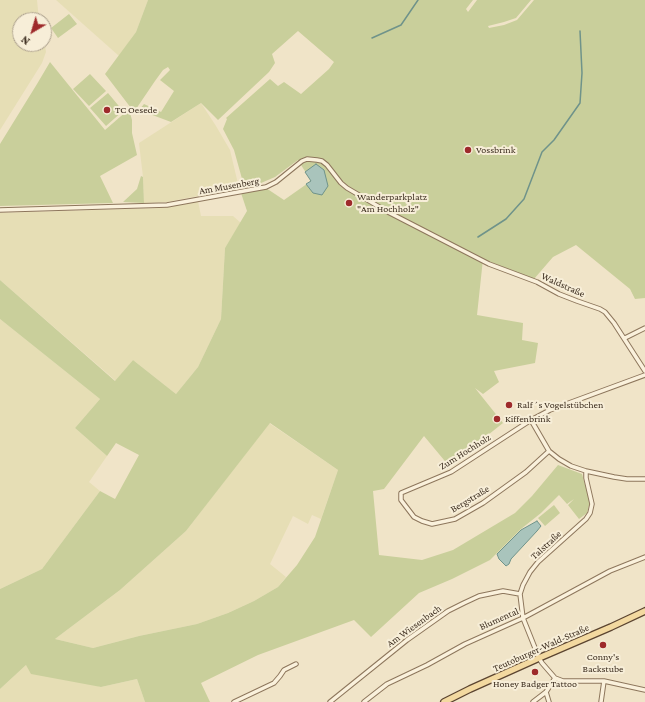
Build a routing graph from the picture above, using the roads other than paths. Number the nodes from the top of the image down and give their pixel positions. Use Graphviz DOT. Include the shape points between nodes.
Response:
graph roads {
  1 [pos="0,210"];
  2 [pos="449,244"];
  3 [pos="645,328"];
  4 [pos="625,338"];
  5 [pos="645,371"];
  6 [pos="645,375"];
  7 [pos="530,420"];
  8 [pos="549,451"];
  9 [pos="586,471"];
  10 [pos="645,479"];
  11 [pos="401,494"];
  12 [pos="645,557"];
  13 [pos="520,594"];
  14 [pos="645,611"];
  15 [pos="523,618"];
  16 [pos="539,658"];
  17 [pos="296,664"];
  18 [pos="555,678"];
  19 [pos="604,681"];
  20 [pos="645,690"];
  21 [pos="546,692"];
  22 [pos="234,702"];
  23 [pos="330,702"];
  24 [pos="364,702"];
  25 [pos="444,702"];
  26 [pos="533,702"];
  27 [pos="549,702"];
  28 [pos="600,702"];
  1 -- 2 [label="street, Am Musenberg" via="167,205 266,187 302,161 312,159 326,164 352,192"];
  2 -- 4 [label="street, Waldstraße" via="489,264 600,309 608,315"];
  3 -- 4 [label="street"];
  4 -- 5 [label="street, Waldstraße"];
  6 -- 7 [label="street, Zum Hochholz" via="550,410"];
  7 -- 8 [label="street"];
  7 -- 11 [label="street, Zum Hochholz" via="451,472"];
  8 -- 9 [label="street" via="559,460"];
  8 -- 11 [label="street, Bergstraße" via="526,472 483,503 455,519 432,524 422,522 414,517 401,500"];
  9 -- 10 [label="street" via="627,479"];
  9 -- 13 [label="street, Talstraße" via="592,504 590,513 538,562 530,572"];
  12 -- 15 [label="street, Blumental" via="610,571"];
  13 -- 15 [label="street"];
  13 -- 23 [label="street, Am Wiesenbach" via="503,592 479,596 448,612 407,640"];
  14 -- 16 [label="main road, Teutoburger-Wald-Straße"];
  15 -- 16 [label="street"];
  15 -- 24 [label="street, Blumental" via="465,644 388,684"];
  16 -- 18 [label="street"];
  16 -- 25 [label="main road, Teutoburger-Wald-Straße"];
  17 -- 22 [label="street" via="284,670 274,683"];
  18 -- 19 [label="street" via="563,681"];
  18 -- 21 [label="street"];
  19 -- 20 [label="street"];
  19 -- 28 [label="street"];
  21 -- 26 [label="street"];
  21 -- 27 [label="street"];
}
